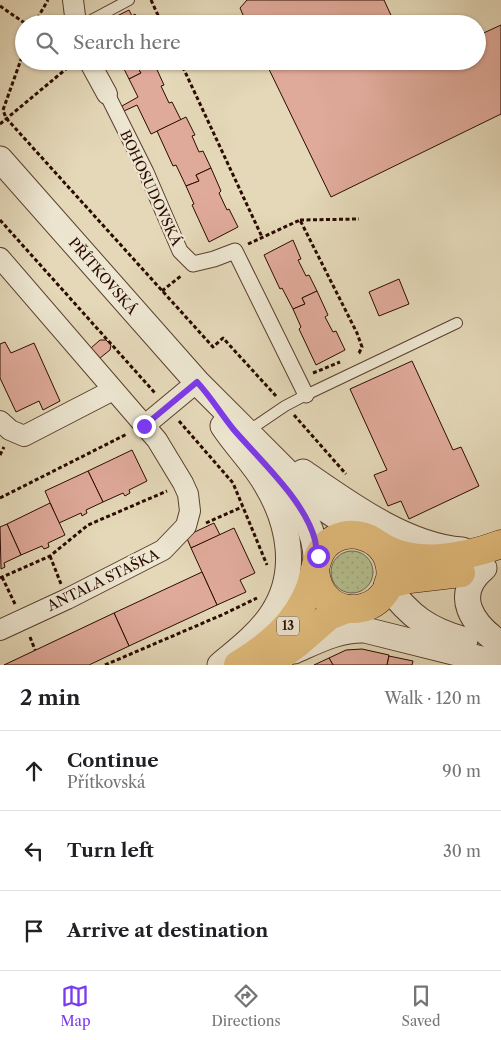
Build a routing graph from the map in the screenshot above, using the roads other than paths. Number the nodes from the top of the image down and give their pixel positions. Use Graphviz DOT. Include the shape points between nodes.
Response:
graph roads {
  1 [pos="73,0"];
  2 [pos="129,0"];
  3 [pos="75,15"];
  4 [pos="101,15"];
  5 [pos="94,70"];
  6 [pos="107,94"];
  7 [pos="0,159"];
  8 [pos="0,258"];
  9 [pos="457,323"];
  10 [pos="202,387"];
  11 [pos="113,390"];
  12 [pos="306,395"];
  13 [pos="0,421"];
  14 [pos="144,426"];
  15 [pos="254,427"];
  16 [pos="372,540"];
  17 [pos="494,556"];
  18 [pos="316,566"];
  19 [pos="388,585"];
  20 [pos="351,609"];
  21 [pos="0,630"];
  22 [pos="501,644"];
  23 [pos="501,650"];
  24 [pos="470,656"];
  25 [pos="275,660"];
  26 [pos="501,664"];
  27 [pos="220,665"];
  28 [pos="238,665"];
  1 -- 3 [label="street"];
  2 -- 4 [label="lane"];
  5 -- 6 [label="street, BOHOSUDOVSKÁ"];
  6 -- 12 [label="street, BOHOSUDOVSKÁ" via="180,251 193,264 235,251"];
  7 -- 10 [label="street, PŘÍTKOVSKÁ"];
  8 -- 11 [label="street"];
  9 -- 12 [label="lane"];
  10 -- 14 [label="street"];
  10 -- 15 [label="street"];
  10 -- 16 [label="street, PŘÍTKOVSKÁ" via="308,493 333,515"];
  10 -- 18 [label="street, PŘÍTKOVSKÁ" via="302,512 314,539"];
  10 -- 27 [label="street" via="224,428 273,497 289,556 285,587 271,616"];
  11 -- 13 [label="street" via="24,436"];
  11 -- 14 [label="street"];
  12 -- 15 [label="lane"];
  14 -- 21 [label="street, ANTALA STAŠKA" via="157,440 188,494 190,511 186,526 154,556"];
  15 -- 17 [label="street" via="304,472 406,535 431,545"];
  16 -- 17 [label="main road" via="397,555 414,558"];
  16 -- 18 [label="main road" via="352,534 338,537 326,545"];
  16 -- 19 [label="main road" via="388,560"];
  17 -- 19 [label="main road" via="464,573"];
  17 -- 22 [label="street" via="475,576 470,586 468,606 479,625"];
  18 -- 20 [label="main road" via="316,582 323,595 334,604"];
  18 -- 28 [label="main road, 13" via="306,596 289,624 273,641"];
  19 -- 20 [label="main road" via="377,601 367,607"];
  19 -- 23 [label="street" via="408,612 425,624 454,637"];
  20 -- 24 [label="street" via="386,619"];
  20 -- 25 [label="main road, 13" via="329,616"];
  24 -- 25 [label="street" via="355,630 338,633"];
  24 -- 26 [label="street"];
}
